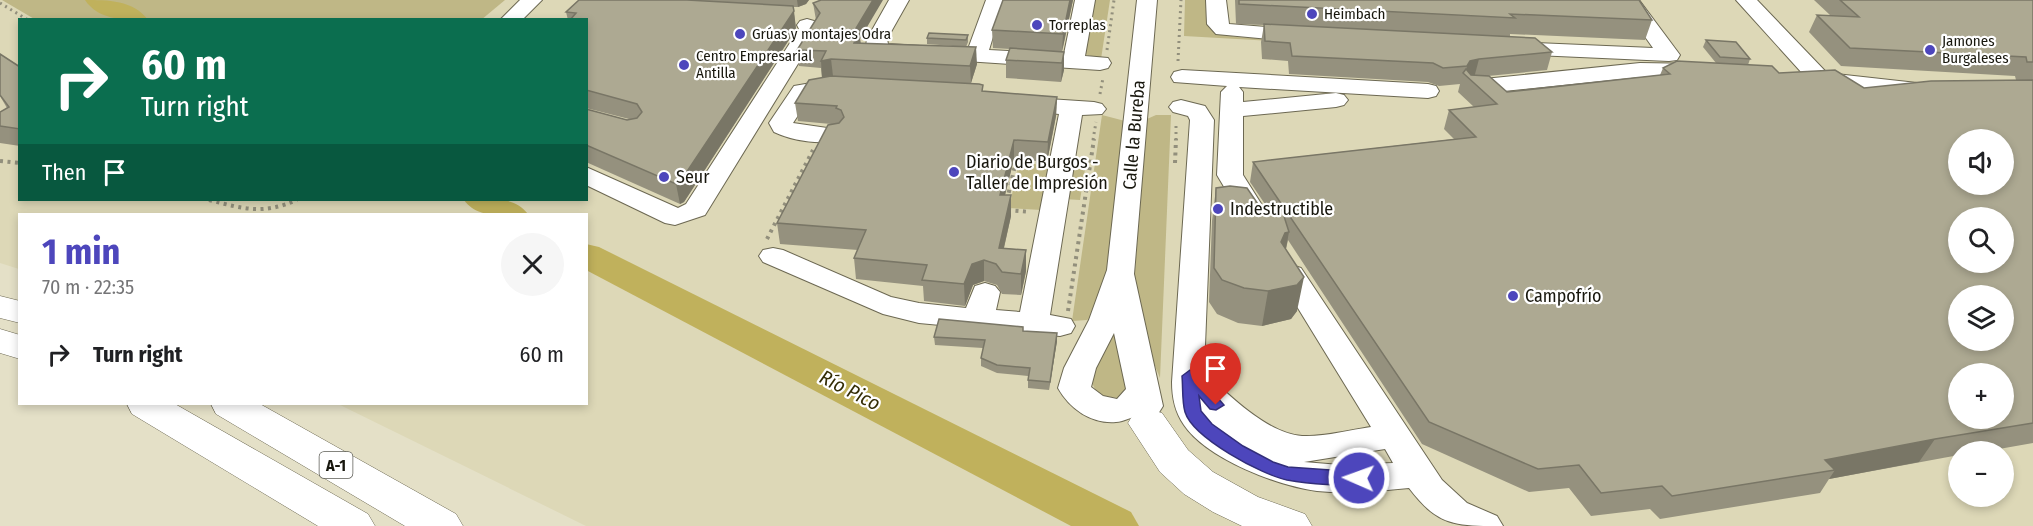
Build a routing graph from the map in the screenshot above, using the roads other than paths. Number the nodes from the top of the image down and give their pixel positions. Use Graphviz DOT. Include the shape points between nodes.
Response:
graph roads {
  1 [pos="532,0"];
  2 [pos="899,0"];
  3 [pos="1085,0"];
  4 [pos="1147,0"];
  5 [pos="1216,0"];
  6 [pos="1629,0"];
  7 [pos="1746,0"];
  8 [pos="995,1"];
  9 [pos="788,14"];
  10 [pos="512,18"];
  11 [pos="1325,38"];
  12 [pos="1490,47"];
  13 [pos="975,56"];
  14 [pos="1073,62"];
  15 [pos="1103,64"];
  16 [pos="1722,73"];
  17 [pos="1788,76"];
  18 [pos="1820,79"];
  19 [pos="1232,81"];
  20 [pos="859,85"];
  21 [pos="1474,87"];
  22 [pos="1939,90"];
  23 [pos="1000,101"];
  24 [pos="1232,110"];
  25 [pos="826,134"];
  26 [pos="588,177"];
  27 [pos="1267,235"];
  28 [pos="772,256"];
  29 [pos="1121,270"];
  30 [pos="1291,273"];
  31 [pos="0,307"];
  32 [pos="18,312"];
  33 [pos="0,341"];
  34 [pos="18,346"];
  35 [pos="1190,376"];
  36 [pos="148,405"];
  37 [pos="232,405"];
  38 [pos="1145,406"];
  39 [pos="1378,438"];
  40 [pos="1419,474"];
  41 [pos="353,526"];
  42 [pos="441,526"];
  43 [pos="1290,526"];
  44 [pos="1484,526"];
  1 -- 10 [label="street"];
  2 -- 13 [label="street" via="877,39 882,50"];
  3 -- 14 [label="street"];
  4 -- 29 [label="street, Calle la Bureba"];
  5 -- 11 [label="street" via="1217,24 1223,30"];
  6 -- 12 [label="street" via="1669,55"];
  7 -- 18 [label="street"];
  8 -- 13 [label="street"];
  9 -- 26 [label="street" via="809,14 810,21 696,209 675,217"];
  13 -- 14 [label="street"];
  14 -- 15 [label="street"];
  16 -- 21 [label="street" via="1654,69"];
  17 -- 18 [label="street"];
  18 -- 22 [label="street"];
  19 -- 24 [label="street"];
  19 -- 24 [label="street" via="1437,90"];
  19 -- 35 [label="street" via="1180,84 1202,120"];
  20 -- 25 [label="street" via="802,91 781,123 782,128 793,132"];
  23 -- 28 [label="street" via="1091,109 1053,322 982,305 919,313 883,305"];
  24 -- 27 [label="street" via="1230,175"];
  29 -- 38 [label="street, Calle la Bureba"];
  29 -- 38 [label="street, Calle la Bureba" via="1112,301 1078,369 1074,388 1084,401 1105,409"];
  30 -- 40 [label="street"];
  31 -- 32 [label="highway"];
  33 -- 34 [label="highway"];
  35 -- 39 [label="street" via="1216,405 1290,447 1304,449"];
  35 -- 40 [label="street" via="1193,412 1206,428 1267,467 1309,477"];
  36 -- 41 [label="highway, A-1"];
  37 -- 42 [label="highway, A-1"];
  38 -- 43 [label="highway" via="1172,459 1189,476 1209,490"];
  40 -- 44 [label="street" via="1442,506 1461,519"];
}
